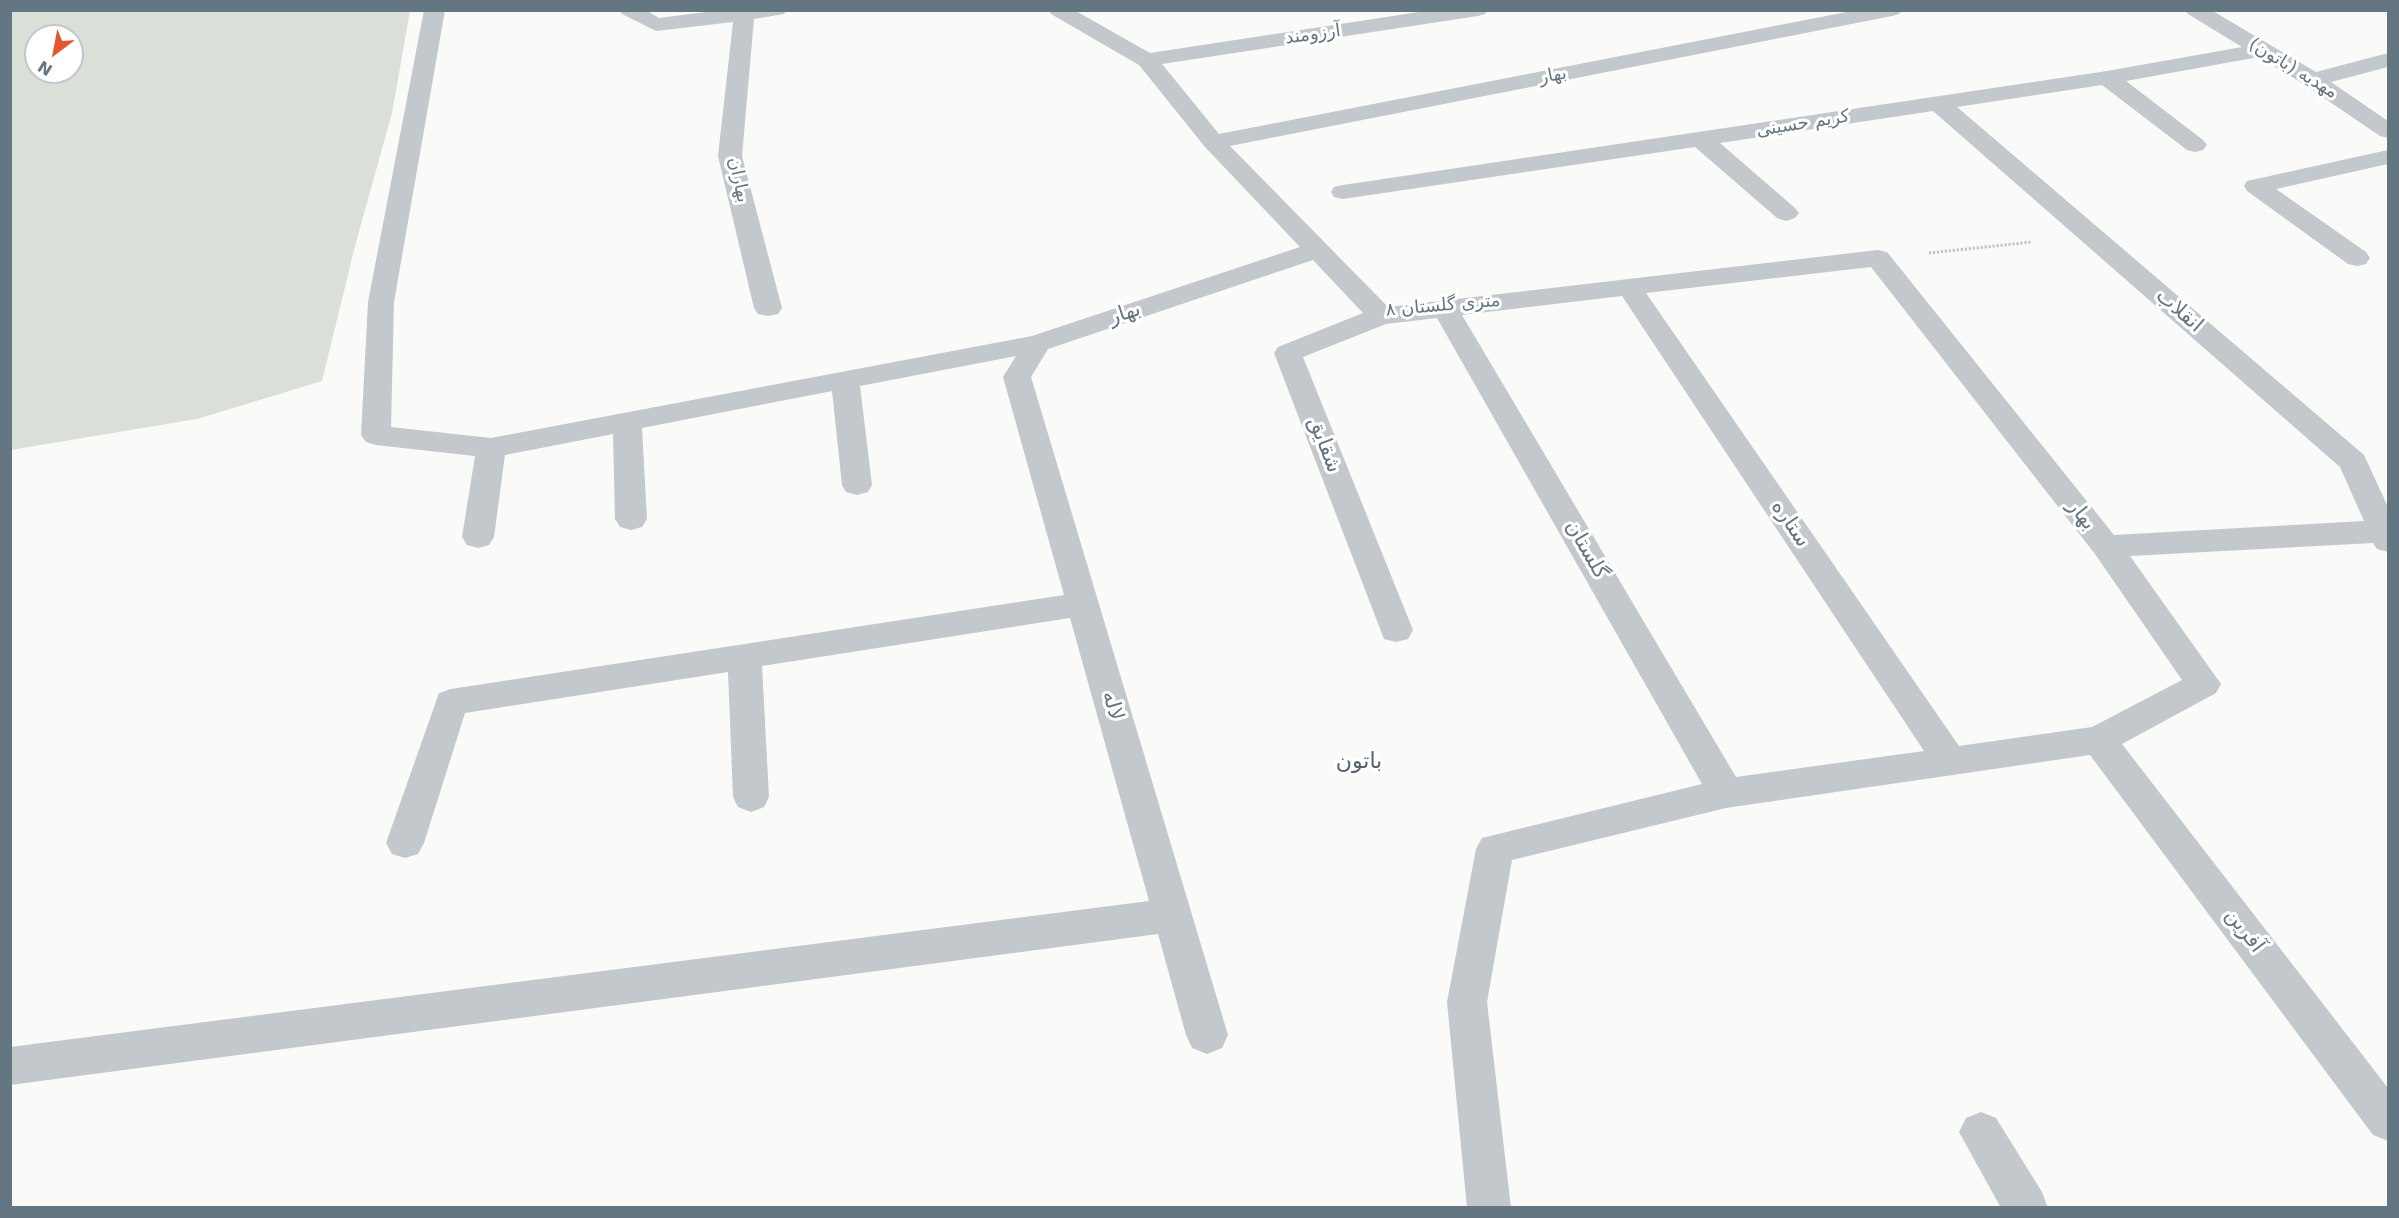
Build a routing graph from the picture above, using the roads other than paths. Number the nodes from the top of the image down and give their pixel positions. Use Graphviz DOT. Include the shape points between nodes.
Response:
graph roads {
  1 [pos="435,10"];
  2 [pos="629,10"];
  3 [pos="777,10"];
  4 [pos="1058,10"];
  5 [pos="1478,10"];
  6 [pos="1892,10"];
  7 [pos="2195,10"];
  8 [pos="744,15"];
  9 [pos="2262,50"];
  10 [pos="1148,60"];
  11 [pos="2388,60"];
  12 [pos="2107,78"];
  13 [pos="2313,80"];
  14 [pos="1939,104"];
  15 [pos="2388,131"];
  16 [pos="1702,140"];
  17 [pos="1213,142"];
  18 [pos="2195,145"];
  19 [pos="2388,157"];
  20 [pos="1343,192"];
  21 [pos="1786,213"];
  22 [pos="1318,250"];
  23 [pos="1878,258"];
  24 [pos="2357,258"];
  25 [pos="1629,287"];
  26 [pos="768,308"];
  27 [pos="1445,308"];
  28 [pos="1381,316"];
  29 [pos="1038,343"];
  30 [pos="845,380"];
  31 [pos="627,422"];
  32 [pos="491,448"];
  33 [pos="858,485"];
  34 [pos="631,519"];
  35 [pos="2387,534"];
  36 [pos="478,537"];
  37 [pos="2106,546"];
  38 [pos="1083,604"];
  39 [pos="1396,630"];
  40 [pos="744,656"];
  41 [pos="2099,740"];
  42 [pos="1950,761"];
  43 [pos="1726,793"];
  44 [pos="751,796"];
  45 [pos="405,843"];
  46 [pos="1173,915"];
  47 [pos="1207,1035"];
  48 [pos="10,1066"];
  49 [pos="2388,1121"];
  50 [pos="1981,1132"];
  51 [pos="1489,1208"];
  52 [pos="2026,1208"];
  1 -- 32 [label="street, بهار" via="381,302 376,435"];
  2 -- 8 [label="street" via="656,25"];
  3 -- 8 [label="street"];
  4 -- 10 [label="street, ۸ متری گلستان"];
  5 -- 10 [label="street, آرزومند"];
  6 -- 17 [label="street, بهار"];
  7 -- 9 [label="street, مهدیه (باتون)"];
  8 -- 26 [label="street, بهاران" via="730,156"];
  9 -- 12 [label="street, کریم حسینی"];
  9 -- 13 [label="street, مهدیه (باتون)"];
  10 -- 17 [label="street, ۸ متری گلستان"];
  11 -- 13 [label="street"];
  12 -- 14 [label="street, کریم حسینی"];
  12 -- 18 [label="street"];
  13 -- 15 [label="street, مهدیه (باتون)"];
  14 -- 16 [label="street, کریم حسینی"];
  14 -- 35 [label="street, انقلاب" via="2353,462"];
  16 -- 20 [label="street, کریم حسینی"];
  16 -- 21 [label="street"];
  17 -- 22 [label="street, ۸ متری گلستان"];
  19 -- 24 [label="street" via="2256,186"];
  22 -- 28 [label="street, ۸ متری گلستان"];
  22 -- 29 [label="street, بهار"];
  23 -- 25 [label="street, ۸ متری گلستان"];
  23 -- 37 [label="street, بهار"];
  25 -- 27 [label="street, ۸ متری گلستان"];
  25 -- 42 [label="street, ستاره"];
  27 -- 28 [label="street, ۸ متری گلستان"];
  27 -- 43 [label="street, گلستان"];
  28 -- 39 [label="street, شقایق" via="1288,353"];
  29 -- 30 [label="street, بهار"];
  29 -- 38 [label="street, لاله" via="1017,377"];
  30 -- 31 [label="street, بهار"];
  30 -- 33 [label="street"];
  31 -- 32 [label="street, بهار"];
  31 -- 34 [label="street"];
  32 -- 36 [label="street"];
  35 -- 37 [label="street"];
  37 -- 41 [label="street, بهار" via="2204,684"];
  38 -- 40 [label="street"];
  38 -- 46 [label="street, لاله"];
  40 -- 44 [label="street"];
  40 -- 45 [label="street" via="451,702"];
  41 -- 42 [label="street"];
  41 -- 49 [label="street, آفرین"];
  42 -- 43 [label="street"];
  43 -- 51 [label="street" via="1495,849 1467,1002"];
  46 -- 47 [label="street, لاله"];
  46 -- 48 [label="street"];
  50 -- 52 [label="street"];
}
